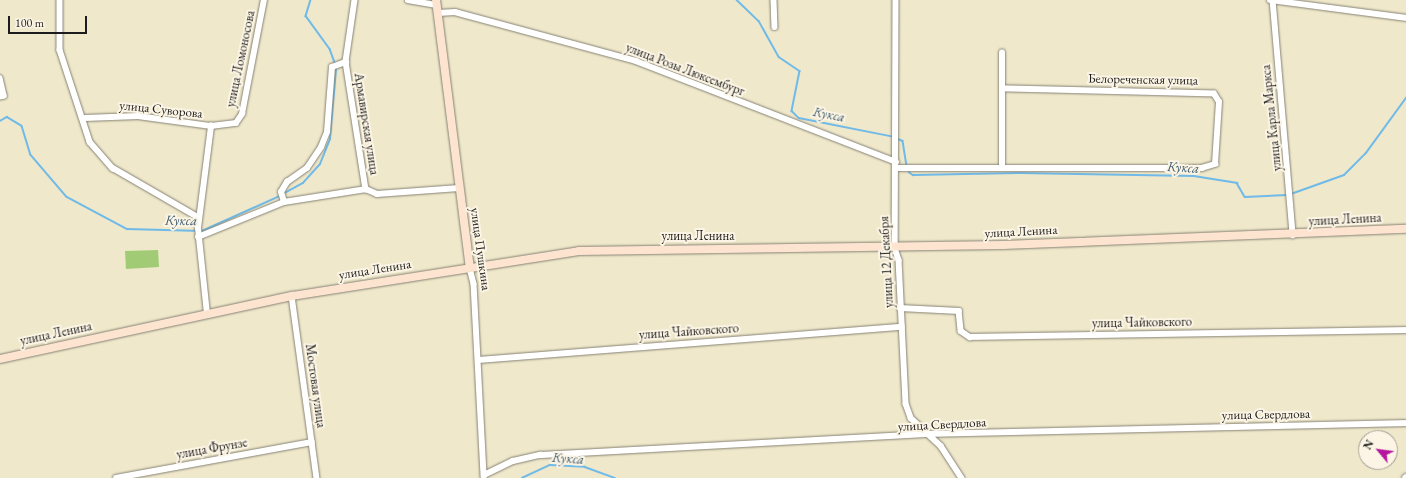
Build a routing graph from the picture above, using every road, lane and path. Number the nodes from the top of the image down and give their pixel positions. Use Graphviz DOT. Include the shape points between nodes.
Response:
graph roads {
  1 [pos="60,0"];
  2 [pos="264,0"];
  3 [pos="355,0"];
  4 [pos="408,0"];
  5 [pos="774,0"];
  6 [pos="896,0"];
  7 [pos="1270,0"];
  8 [pos="1273,0"];
  9 [pos="437,6"];
  10 [pos="1406,18"];
  11 [pos="775,27"];
  12 [pos="1002,53"];
  13 [pos="346,62"];
  14 [pos="0,78"];
  15 [pos="1003,89"];
  16 [pos="0,98"];
  17 [pos="85,118"];
  18 [pos="211,126"];
  19 [pos="896,165"];
  20 [pos="1002,167"];
  21 [pos="459,188"];
  22 [pos="366,189"];
  23 [pos="283,197"];
  24 [pos="198,217"];
  25 [pos="1406,229"];
  26 [pos="198,233"];
  27 [pos="1293,234"];
  28 [pos="895,248"];
  29 [pos="470,268"];
  30 [pos="292,296"];
  31 [pos="900,308"];
  32 [pos="207,314"];
  33 [pos="902,327"];
  34 [pos="1406,330"];
  35 [pos="0,359"];
  36 [pos="478,360"];
  37 [pos="1406,423"];
  38 [pos="927,434"];
  39 [pos="312,442"];
  40 [pos="484,477"];
  41 [pos="116,478"];
  42 [pos="317,478"];
  43 [pos="962,478"];
  1 -- 17 [label="street" via="60,50"];
  2 -- 18 [label="street, улица Ломоносова" via="242,114 229,126"];
  3 -- 13 [label="street, Армавирская улица"];
  4 -- 9 [label="street"];
  5 -- 11 [label="street"];
  6 -- 19 [label="street, улица 12 Декабря"];
  7 -- 8 [label="street"];
  8 -- 10 [label="street"];
  8 -- 27 [label="street, улица Карла Маркса"];
  9 -- 19 [label="street, улица Розы Люксембург" via="636,61"];
  9 -- 21 [label="street, улица Пушкина"];
  12 -- 15 [label="street"];
  13 -- 22 [label="street, Армавирская улица"];
  13 -- 23 [label="street, Армавирская улица" via="332,67 327,132 321,147"];
  14 -- 16 [label="street" via="4,96"];
  15 -- 20 [label="street"];
  15 -- 20 [label="street, Белореченская улица" via="1204,91 1214,94 1219,102 1216,157 1210,168"];
  17 -- 18 [label="street, улица Суворова" via="138,116"];
  17 -- 24 [label="street" via="90,142 113,168"];
  18 -- 24 [label="street"];
  19 -- 20 [label="street, Белореченская улица"];
  19 -- 28 [label="street, улица 12 Декабря"];
  21 -- 22 [label="street, Армавирская улица" via="377,194"];
  21 -- 29 [label="street, улица Пушкина"];
  22 -- 23 [label="street, Армавирская улица"];
  23 -- 26 [label="street, Армавирская улица"];
  24 -- 26 [label="street"];
  25 -- 27 [label="street, улица Ленина"];
  26 -- 32 [label="street"];
  27 -- 28 [label="street, улица Ленина"];
  28 -- 29 [label="street, улица Ленина" via="622,248 579,251"];
  28 -- 31 [label="street, улица 12 Декабря" via="899,260"];
  29 -- 30 [label="street, улица Ленина"];
  29 -- 36 [label="street, улица Пушкина" via="474,284"];
  30 -- 32 [label="street, улица Ленина"];
  30 -- 39 [label="street, Мостовая улица"];
  31 -- 33 [label="street, улица 12 Декабря"];
  31 -- 34 [label="street, улица Чайковского" via="960,311 961,331 970,337"];
  32 -- 35 [label="street, улица Ленина"];
  33 -- 36 [label="street, улица Чайковского"];
  33 -- 38 [label="street, улица 12 Декабря" via="906,404 911,418"];
  36 -- 40 [label="street, улица Пушкина"];
  37 -- 38 [label="street, улица Свердлова"];
  38 -- 40 [label="street, улица Свердлова" via="540,455 513,461"];
  38 -- 43 [label="street, улица 12 Декабря" via="941,446"];
  39 -- 41 [label="street, улица Фрунзе"];
  39 -- 42 [label="street, Мостовая улица"];
}
